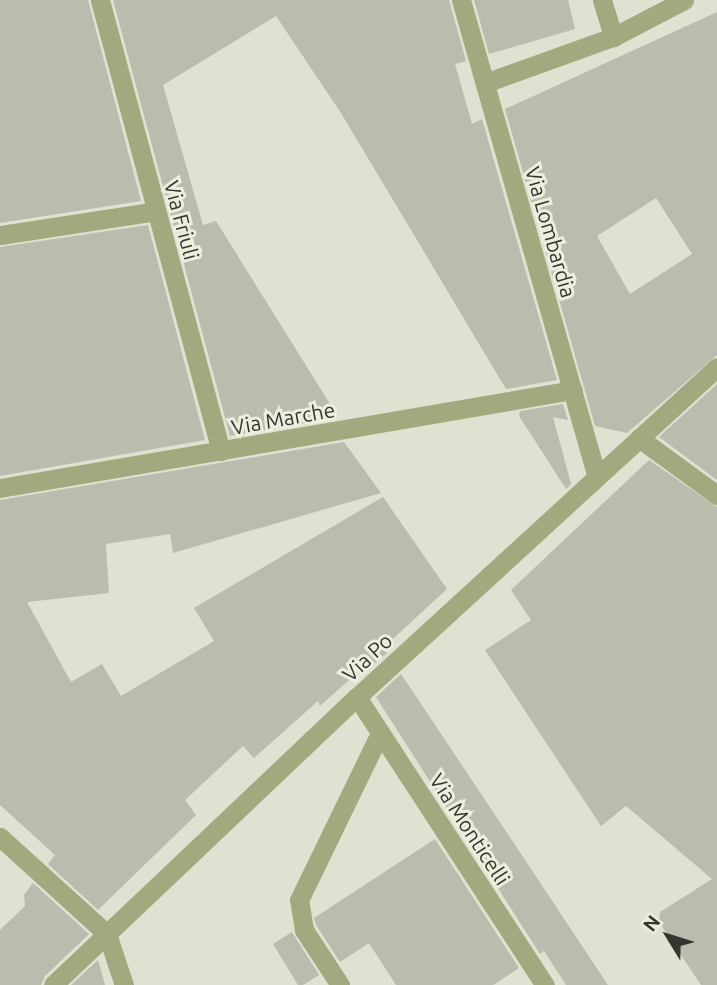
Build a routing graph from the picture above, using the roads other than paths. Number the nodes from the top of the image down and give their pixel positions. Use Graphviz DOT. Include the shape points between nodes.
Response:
graph roads {
  1 [pos="100,0"];
  2 [pos="461,0"];
  3 [pos="602,0"];
  4 [pos="684,0"];
  5 [pos="612,37"];
  6 [pos="485,83"];
  7 [pos="156,211"];
  8 [pos="0,235"];
  9 [pos="717,367"];
  10 [pos="573,390"];
  11 [pos="639,438"];
  12 [pos="221,451"];
  13 [pos="597,477"];
  14 [pos="0,488"];
  15 [pos="717,495"];
  16 [pos="357,697"];
  17 [pos="380,733"];
  18 [pos="0,837"];
  19 [pos="107,934"];
  20 [pos="53,985"];
  21 [pos="124,985"];
  22 [pos="340,985"];
  23 [pos="545,985"];
  1 -- 7 [label="street, Via Friuli"];
  2 -- 6 [label="street, Via Lombardia"];
  3 -- 5 [label="street"];
  4 -- 5 [label="street"];
  5 -- 6 [label="street"];
  6 -- 10 [label="street, Via Lombardia"];
  7 -- 8 [label="street"];
  7 -- 12 [label="street, Via Friuli"];
  9 -- 11 [label="street, Via Po"];
  10 -- 12 [label="street, Via Marche"];
  10 -- 13 [label="street, Via Lombardia"];
  11 -- 13 [label="street, Via Po"];
  11 -- 15 [label="street"];
  12 -- 14 [label="street, Via Marche"];
  13 -- 16 [label="street, Via Po"];
  16 -- 17 [label="street, Via Monticelli"];
  16 -- 19 [label="street, Via Po"];
  17 -- 22 [label="street" via="299,900 304,930"];
  17 -- 23 [label="street, Via Monticelli"];
  18 -- 19 [label="street"];
  19 -- 20 [label="street, Via Po"];
  19 -- 21 [label="street"];
}
